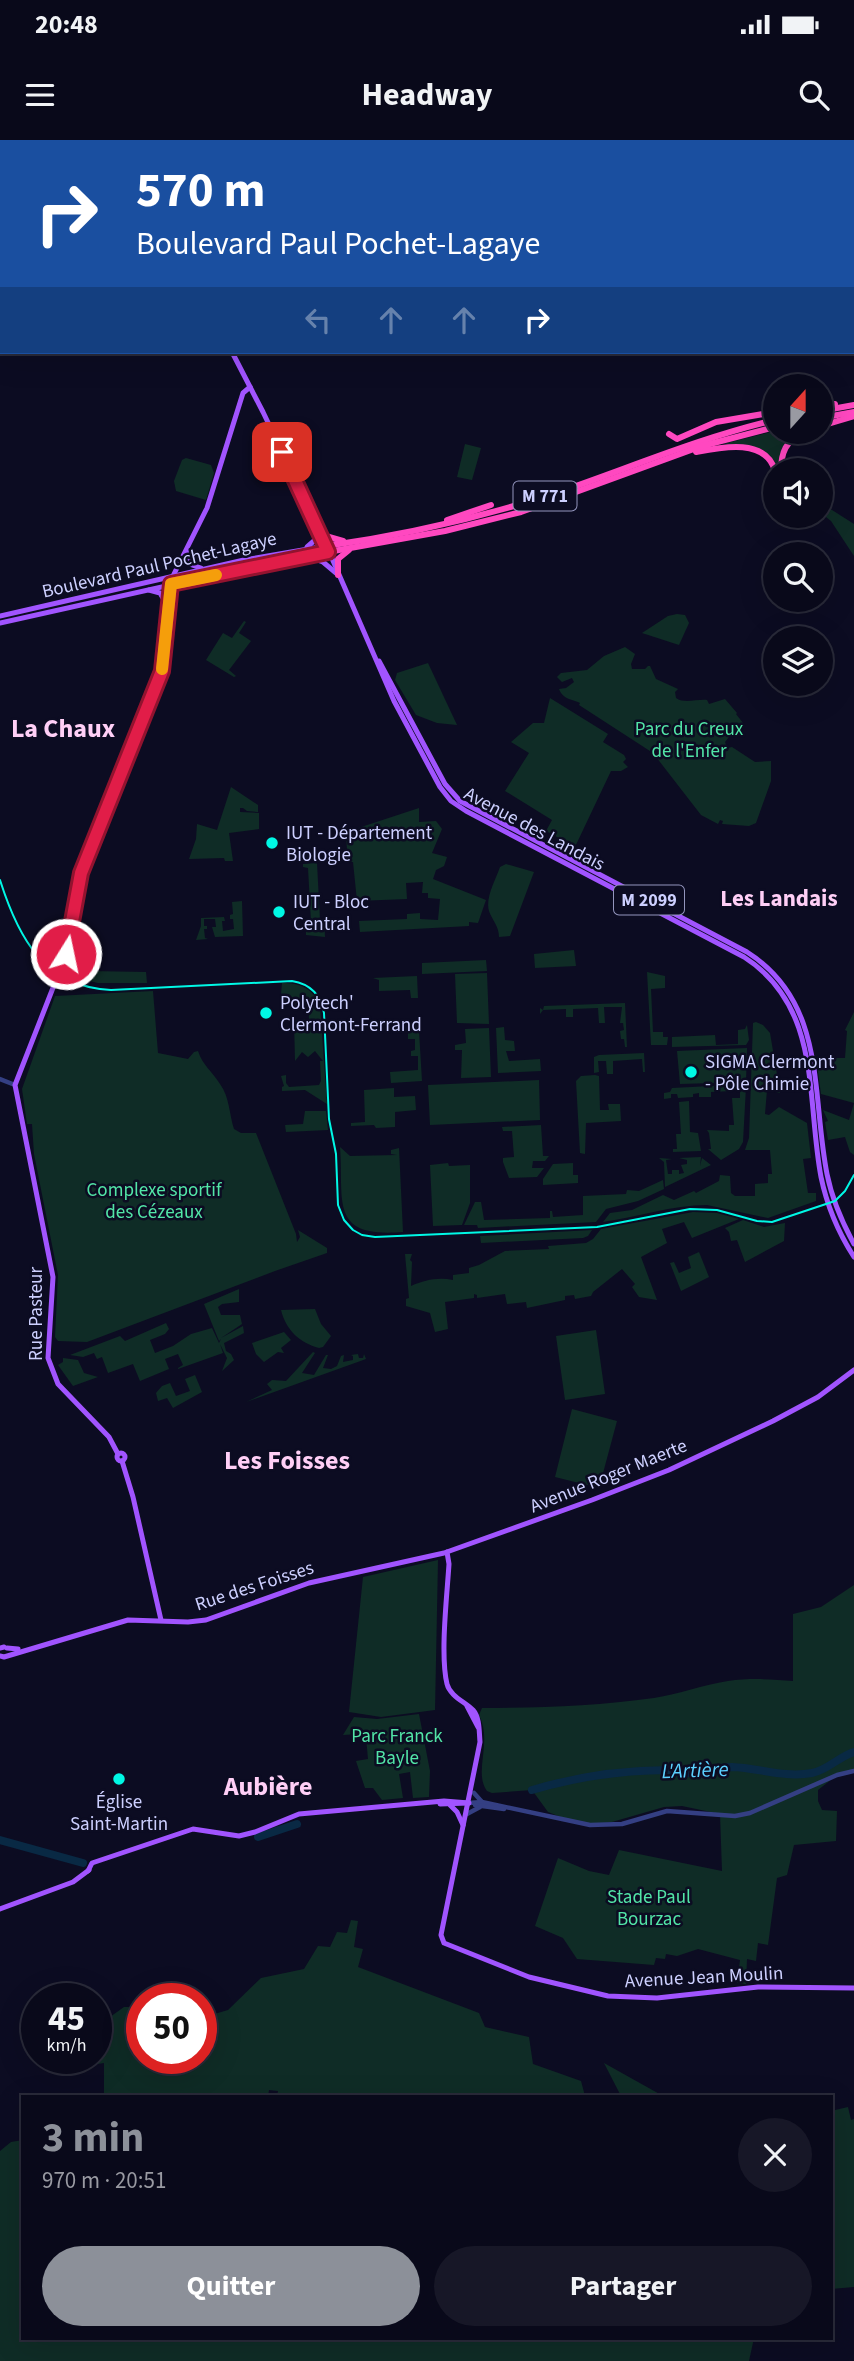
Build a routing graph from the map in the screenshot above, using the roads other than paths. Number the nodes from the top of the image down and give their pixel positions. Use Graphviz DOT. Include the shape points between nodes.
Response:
graph roads {
  1 [pos="233,354"];
  2 [pos="250,387"];
  3 [pos="854,405"];
  4 [pos="833,407"];
  5 [pos="763,414"];
  6 [pos="854,414"];
  7 [pos="833,417"];
  8 [pos="833,422"];
  9 [pos="763,423"];
  10 [pos="679,429"];
  11 [pos="763,430"];
  12 [pos="669,434"];
  13 [pos="680,438"];
  14 [pos="674,456"];
  15 [pos="769,458"];
  16 [pos="491,505"];
  17 [pos="432,526"];
  18 [pos="319,531"];
  19 [pos="351,546"];
  20 [pos="188,548"];
  21 [pos="305,549"];
  22 [pos="327,549"];
  23 [pos="304,556"];
  24 [pos="206,569"];
  25 [pos="338,575"];
  26 [pos="173,576"];
  27 [pos="171,584"];
  28 [pos="147,590"];
  29 [pos="168,608"];
  30 [pos="0,616"];
  31 [pos="0,623"];
  32 [pos="715,938"];
  33 [pos="0,1079"];
  34 [pos="15,1085"];
  35 [pos="854,1244"];
  36 [pos="854,1257"];
  37 [pos="854,1370"];
  38 [pos="447,1552"];
  39 [pos="357,1572"];
  40 [pos="159,1608"];
  41 [pos="149,1620"];
  42 [pos="161,1620"];
  43 [pos="2,1651"];
  44 [pos="854,1771"];
  45 [pos="471,1798"];
  46 [pos="437,1803"];
  47 [pos="481,1804"];
  48 [pos="450,1805"];
  49 [pos="467,1814"];
  50 [pos="464,1827"];
  51 [pos="0,1909"];
  52 [pos="854,1988"];
  1 -- 2 [label="main road"];
  2 -- 18 [label="main road"];
  2 -- 20 [label="main road" via="243,393 207,508"];
  3 -- 4 [label="highway"];
  5 -- 13 [label="highway" via="716,422"];
  6 -- 7 [label="highway"];
  6 -- 8 [label="highway"];
  9 -- 17 [label="highway, M 771" via="667,451 519,505"];
  10 -- 13 [label="highway"];
  11 -- 14 [label="highway, M 771"];
  12 -- 13 [label="highway"];
  14 -- 15 [label="highway" via="724,447 754,449"];
  14 -- 19 [label="highway, M 771" via="522,512 445,531"];
  16 -- 17 [label="highway"];
  17 -- 19 [label="highway, M 771"];
  18 -- 19 [label="highway"];
  18 -- 21 [label="main road"];
  18 -- 22 [label="main road"];
  19 -- 22 [label="highway, M 771"];
  19 -- 25 [label="highway" via="338,559"];
  20 -- 24 [label="main road" via="189,564"];
  20 -- 26 [label="main road"];
  21 -- 22 [label="main road, Boulevard Paul Pochet-Lagaye / M 771"];
  21 -- 24 [label="main road, Boulevard Paul Pochet-Lagaye / M 771"];
  22 -- 23 [label="main road, Boulevard Paul Pochet-Lagaye / M 771"];
  22 -- 25 [label="main road, M 2099"];
  23 -- 25 [label="main road" via="323,562"];
  23 -- 27 [label="main road, Boulevard Paul Pochet-Lagaye / M 771"];
  24 -- 26 [label="main road, Boulevard Paul Pochet-Lagaye / M 771"];
  25 -- 32 [label="main road, Avenue des Landais / M 2099" via="440,788 458,806"];
  26 -- 27 [label="main road"];
  26 -- 30 [label="main road, Boulevard Paul Pochet-Lagaye / M 771"];
  27 -- 28 [label="main road, Boulevard Paul Pochet-Lagaye / M 771"];
  27 -- 29 [label="main road"];
  28 -- 29 [label="main road" via="160,593"];
  28 -- 31 [label="main road, Boulevard Paul Pochet-Lagaye / M 771"];
  29 -- 34 [label="main road, bridge" via="161,675 91,844 77,887 68,947"];
  32 -- 35 [label="main road, M 2099" via="768,967 799,1010 810,1044 828,1176"];
  32 -- 36 [label="main road, M 2099" via="766,973 796,1017 804,1042 823,1186"];
  33 -- 34 [label="street"];
  34 -- 40 [label="main road, Rue Pasteur" via="53,1277 49,1361 58,1384 109,1437 118,1454 125,1454 121,1461"];
  37 -- 38 [label="main road, Avenue Roger Maerte" via="818,1397 669,1470"];
  38 -- 39 [label="main road, Avenue Roger Maerte"];
  38 -- 45 [label="main road" via="447,1679 450,1690 467,1706 480,1742"];
  39 -- 42 [label="main road, Rue des Foisses" via="310,1583 206,1620"];
  40 -- 41 [label="main road"];
  40 -- 42 [label="main road"];
  41 -- 42 [label="main road, Rue des Foisses"];
  41 -- 43 [label="main road, Rue des Foisses" via="118,1622"];
  44 -- 47 [label="street" via="735,1816 667,1811 607,1826"];
  45 -- 46 [label="main road"];
  45 -- 47 [label="street"];
  45 -- 47 [label="street"];
  45 -- 48 [label="main road"];
  45 -- 49 [label="main road"];
  46 -- 48 [label="main road"];
  46 -- 51 [label="main road" via="296,1814 247,1835 193,1829 92,1864 73,1882"];
  47 -- 49 [label="street"];
  48 -- 50 [label="main road"];
  49 -- 50 [label="main road"];
  50 -- 52 [label="main road, Avenue Jean Moulin" via="442,1939 449,1946 528,1976 608,1996 657,1998 758,1987"];
}
